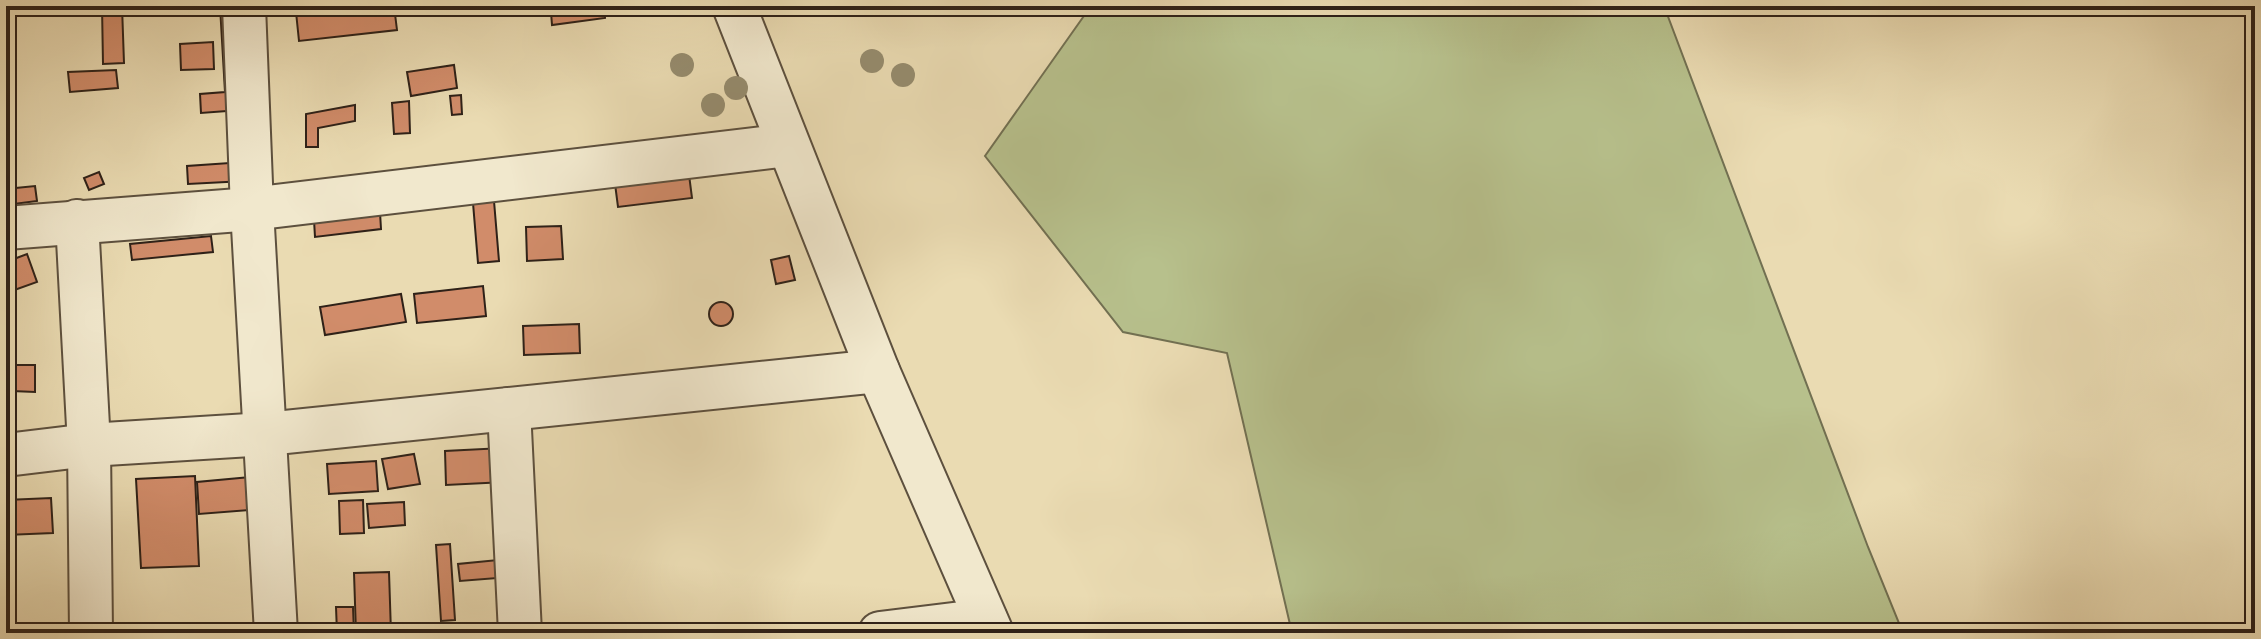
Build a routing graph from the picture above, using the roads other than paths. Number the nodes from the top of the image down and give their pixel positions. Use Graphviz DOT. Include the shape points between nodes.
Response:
graph roads {
  1 [pos="244,6"];
  2 [pos="734,6"];
  3 [pos="788,145"];
  4 [pos="252,209"];
  5 [pos="77,221"];
  6 [pos="6,228"];
  7 [pos="878,371"];
  8 [pos="509,409"];
  9 [pos="266,434"];
  10 [pos="89,445"];
  11 [pos="6,455"];
  12 [pos="989,627"];
  13 [pos="91,633"];
  14 [pos="276,633"];
  15 [pos="520,633"];
  16 [pos="880,633"];
  1 -- 4 [label="street"];
  2 -- 3 [label="street"];
  3 -- 4 [label="street"];
  3 -- 7 [label="street"];
  4 -- 5 [label="street"];
  4 -- 9 [label="street"];
  5 -- 6 [label="street"];
  5 -- 10 [label="street"];
  7 -- 8 [label="street"];
  7 -- 12 [label="street"];
  8 -- 9 [label="street"];
  8 -- 15 [label="street"];
  9 -- 10 [label="street"];
  9 -- 14 [label="street"];
  10 -- 11 [label="street"];
  10 -- 13 [label="street"];
  12 -- 16 [label="street"];
}
